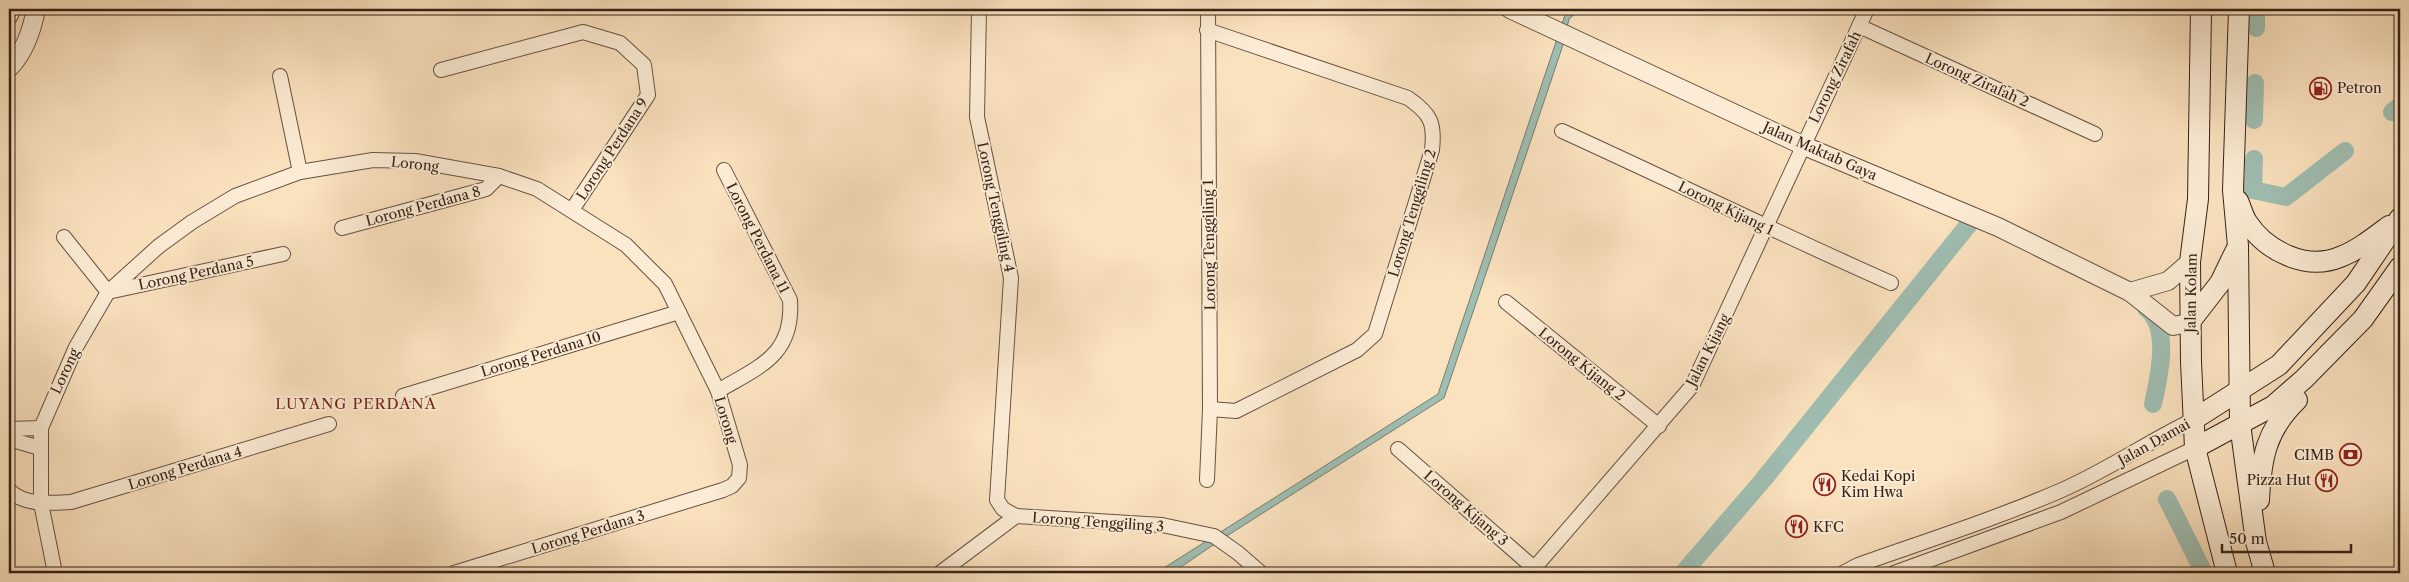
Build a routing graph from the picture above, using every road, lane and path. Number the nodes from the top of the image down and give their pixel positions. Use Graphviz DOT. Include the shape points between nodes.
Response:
graph roads {
  1 [pos="11,9"];
  2 [pos="36,9"];
  3 [pos="979,9"];
  4 [pos="1208,9"];
  5 [pos="1510,9"];
  6 [pos="1867,9"];
  7 [pos="2202,9"];
  8 [pos="2240,9"];
  9 [pos="9,15"];
  10 [pos="1859,26"];
  11 [pos="1207,30"];
  12 [pos="9,68"];
  13 [pos="440,70"];
  14 [pos="280,76"];
  15 [pos="1562,131"];
  16 [pos="2095,134"];
  17 [pos="1802,144"];
  18 [pos="724,170"];
  19 [pos="300,172"];
  20 [pos="499,176"];
  21 [pos="2233,190"];
  22 [pos="572,210"];
  23 [pos="2400,218"];
  24 [pos="342,228"];
  25 [pos="1767,228"];
  26 [pos="64,237"];
  27 [pos="2238,246"];
  28 [pos="283,254"];
  29 [pos="2190,262"];
  30 [pos="2400,267"];
  31 [pos="1891,283"];
  32 [pos="108,292"];
  33 [pos="2130,292"];
  34 [pos="1506,302"];
  35 [pos="679,312"];
  36 [pos="2363,319"];
  37 [pos="2190,322"];
  38 [pos="718,391"];
  39 [pos="2238,392"];
  40 [pos="403,396"];
  41 [pos="1210,409"];
  42 [pos="2194,420"];
  43 [pos="328,424"];
  44 [pos="2240,424"];
  45 [pos="1658,426"];
  46 [pos="41,428"];
  47 [pos="9,429"];
  48 [pos="9,439"];
  49 [pos="40,448"];
  50 [pos="2196,448"];
  51 [pos="1398,449"];
  52 [pos="1207,480"];
  53 [pos="9,490"];
  54 [pos="723,490"];
  55 [pos="41,503"];
  56 [pos="1016,516"];
  57 [pos="2256,542"];
  58 [pos="1532,571"];
  59 [pos="55,573"];
  60 [pos="454,573"];
  61 [pos="940,573"];
  62 [pos="1261,573"];
  63 [pos="1844,573"];
  64 [pos="1894,573"];
  65 [pos="2227,573"];
  66 [pos="2265,573"];
  1 -- 9 [label="street"];
  2 -- 12 [label="street" via="25,46"];
  3 -- 56 [label="street, Lorong Tenggiling 4" via="977,116 1011,278 997,500"];
  4 -- 11 [label="street, Lorong Tenggiling 1"];
  5 -- 17 [label="street, Jalan Maktab Gaya"];
  6 -- 10 [label="street, Lorong Zirafah"];
  7 -- 29 [label="main road, Jalan Kolam" via="2198,199"];
  8 -- 21 [label="main road"];
  10 -- 16 [label="street, Lorong Zirafah 2"];
  10 -- 17 [label="street, Lorong Zirafah"];
  11 -- 41 [label="street, Lorong Tenggiling 1"];
  11 -- 41 [label="street, Lorong Tenggiling 2" via="1408,98 1431,120 1434,133 1432,150 1375,334 1358,350 1236,411"];
  13 -- 22 [label="street, Lorong Perdana 9" via="584,32 620,43 644,65 648,95"];
  14 -- 19 [label="street"];
  15 -- 25 [label="street, Lorong Kijang 1"];
  17 -- 25 [label="street, Jalan Kijang"];
  17 -- 33 [label="street, Jalan Maktab Gaya" via="1998,227"];
  18 -- 38 [label="street, Lorong Perdana 11" via="790,300 791,317 787,334 773,358"];
  19 -- 20 [label="street, Lorong" via="373,160 415,162"];
  19 -- 32 [label="street, Lorong" via="235,196 192,222 159,246"];
  20 -- 22 [label="street, Lorong" via="537,190"];
  20 -- 24 [label="street, Lorong Perdana 8" via="486,189"];
  21 -- 23 [label="main road" via="2247,222 2276,251 2298,260 2339,258 2364,245"];
  21 -- 27 [label="main road"];
  22 -- 35 [label="street, Lorong" via="626,245 665,284"];
  23 -- 39 [label="main road, Jalan Damai" via="2356,283 2279,365"];
  25 -- 31 [label="street, Lorong Kijang 1"];
  25 -- 45 [label="street, Jalan Kijang" via="1692,386"];
  26 -- 32 [label="street"];
  27 -- 37 [label="main road" via="2220,284"];
  27 -- 39 [label="main road"];
  28 -- 32 [label="street, Lorong Perdana 5"];
  29 -- 33 [label="street" via="2168,281"];
  29 -- 37 [label="main road, Jalan Kolam"];
  30 -- 36 [label="main road, Jalan Damai"];
  32 -- 46 [label="street, Lorong" via="76,347"];
  33 -- 37 [label="street, Jalan Maktab Gaya" via="2173,326"];
  34 -- 45 [label="street, Lorong Kijang 2"];
  35 -- 38 [label="street, Lorong"];
  35 -- 40 [label="street, Lorong Perdana 10"];
  36 -- 44 [label="main road, Jalan Damai" via="2273,406"];
  36 -- 57 [label="main road" via="2336,360 2281,415 2271,431 2261,463"];
  37 -- 42 [label="main road, Jalan Kolam"];
  38 -- 54 [label="street, Lorong" via="740,465 739,478"];
  39 -- 42 [label="main road, Jalan Damai"];
  39 -- 44 [label="main road"];
  41 -- 52 [label="street, Lorong Tenggiling 1"];
  42 -- 50 [label="main road, Jalan Kolam"];
  42 -- 63 [label="street, Jalan Damai" via="2061,490"];
  43 -- 55 [label="street, Lorong Perdana 4" via="71,502"];
  44 -- 50 [label="main road, Jalan Damai"];
  44 -- 57 [label="main road"];
  45 -- 58 [label="street, Jalan Kijang"];
  46 -- 47 [label="street"];
  46 -- 49 [label="street, Lorong"];
  48 -- 49 [label="street"];
  49 -- 55 [label="street, Lorong"];
  50 -- 64 [label="street, Jalan Damai" via="2054,515"];
  50 -- 65 [label="main road, Jalan Kolam"];
  51 -- 58 [label="street, Lorong Kijang 3"];
  53 -- 55 [label="street, Lorong Perdana 4" via="14,496"];
  54 -- 60 [label="street, Lorong Perdana 3"];
  55 -- 59 [label="street, Lorong"];
  56 -- 61 [label="street, Lorong Tenggiling 3"];
  56 -- 62 [label="street, Lorong Tenggiling 3" via="1162,525 1214,536"];
  57 -- 66 [label="main road"];
}
